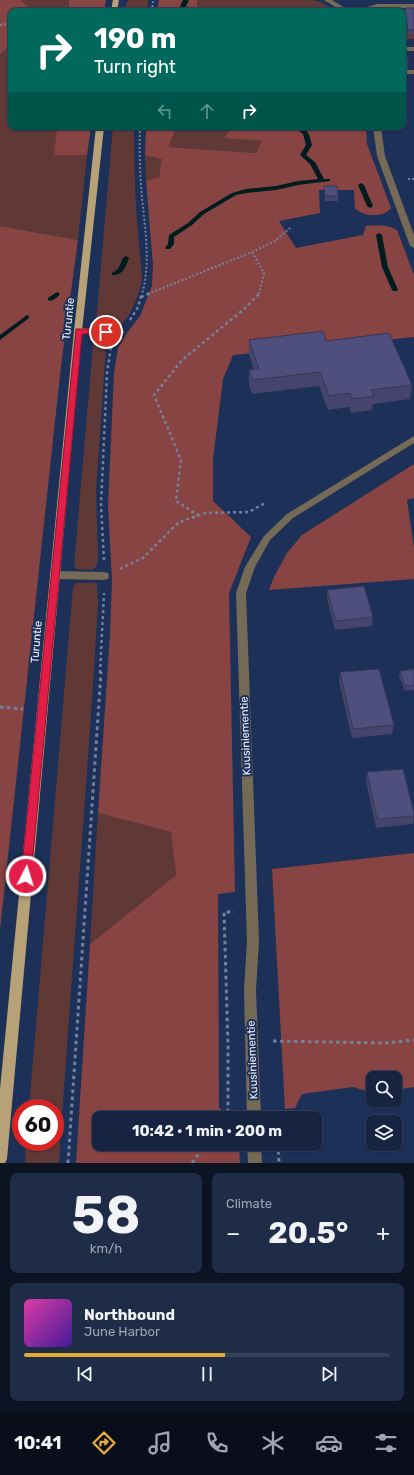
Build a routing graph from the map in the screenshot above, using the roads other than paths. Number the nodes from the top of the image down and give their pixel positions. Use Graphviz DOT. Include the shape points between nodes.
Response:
graph roads {
  1 [pos="327,0"];
  2 [pos="414,6"];
  3 [pos="342,8"];
  4 [pos="370,8"];
  5 [pos="100,130"];
  6 [pos="377,130"];
  7 [pos="414,246"];
  8 [pos="78,331"];
  9 [pos="120,332"];
  10 [pos="414,439"];
  11 [pos="55,575"];
  12 [pos="104,576"];
  13 [pos="254,1111"];
  14 [pos="254,1151"];
  15 [pos="0,1159"];
  16 [pos="255,1163"];
  1 -- 3 [label="street"];
  2 -- 4 [label="street"];
  5 -- 8 [label="main road, Turuntie"];
  6 -- 7 [label="street" via="381,156"];
  8 -- 9 [label="street"];
  8 -- 11 [label="main road, Turuntie"];
  10 -- 13 [label="street, Kuusiniementie" via="290,516 267,538 250,567 241,597 253,941 250,990"];
  11 -- 12 [label="street"];
  11 -- 15 [label="main road, Turuntie"];
  14 -- 16 [label="street"];
}
